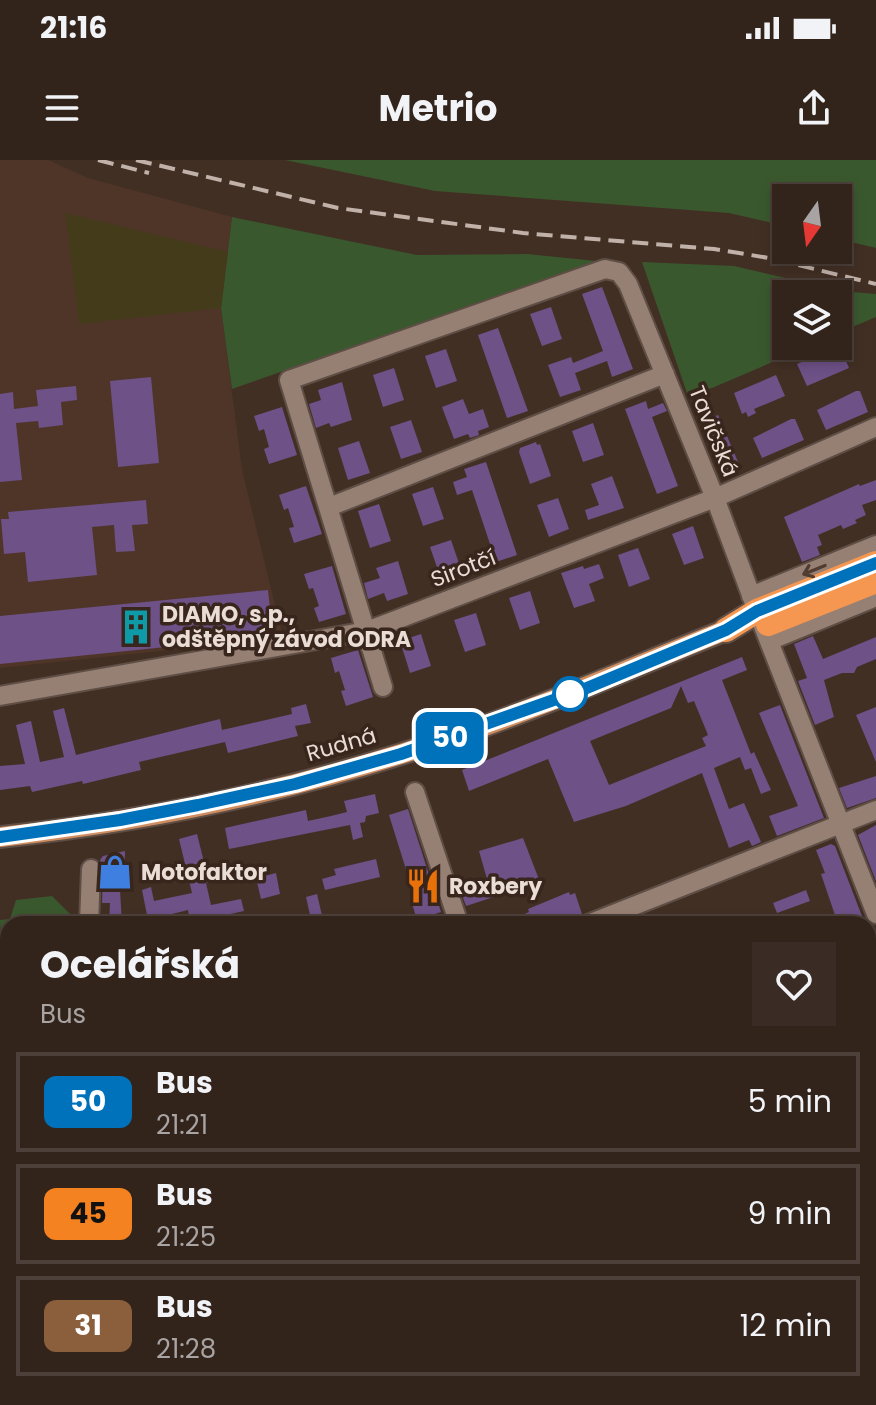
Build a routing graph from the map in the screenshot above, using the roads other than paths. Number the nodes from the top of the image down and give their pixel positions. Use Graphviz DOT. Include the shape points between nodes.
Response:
graph roads {
  1 [pos="665,374"];
  2 [pos="876,427"];
  3 [pos="715,498"];
  4 [pos="329,507"];
  5 [pos="876,545"];
  6 [pos="876,563"];
  7 [pos="876,581"];
  8 [pos="876,597"];
  9 [pos="760,618"];
  10 [pos="726,630"];
  11 [pos="367,631"];
  12 [pos="383,687"];
  13 [pos="0,696"];
  14 [pos="415,792"];
  15 [pos="876,810"];
  16 [pos="842,824"];
  17 [pos="0,837"];
  18 [pos="91,869"];
  19 [pos="876,914"];
  20 [pos="89,916"];
  21 [pos="456,916"];
  22 [pos="608,916"];
  1 -- 3 [label="street, Tavičská"];
  1 -- 4 [label="street"];
  1 -- 4 [label="street, Tavičská" via="628,284 619,272 605,269 289,380"];
  2 -- 3 [label="street, Sirotčí"];
  3 -- 9 [label="street, Tavičská"];
  3 -- 11 [label="street, Sirotčí"];
  4 -- 11 [label="street"];
  5 -- 9 [label="street, one-way"];
  6 -- 9 [label="highway, Rudná"];
  7 -- 9 [label="highway, Rudná"];
  8 -- 9 [label="street"];
  9 -- 10 [label="highway, Rudná"];
  9 -- 16 [label="street, Tavičská"];
  10 -- 17 [label="main road, Rudná" via="555,700 401,754 198,805"];
  11 -- 12 [label="street"];
  11 -- 13 [label="street, Sirotčí"];
  14 -- 21 [label="street"];
  15 -- 16 [label="street"];
  16 -- 19 [label="street, Tavičská"];
  16 -- 22 [label="street"];
  18 -- 20 [label="street"];
}
